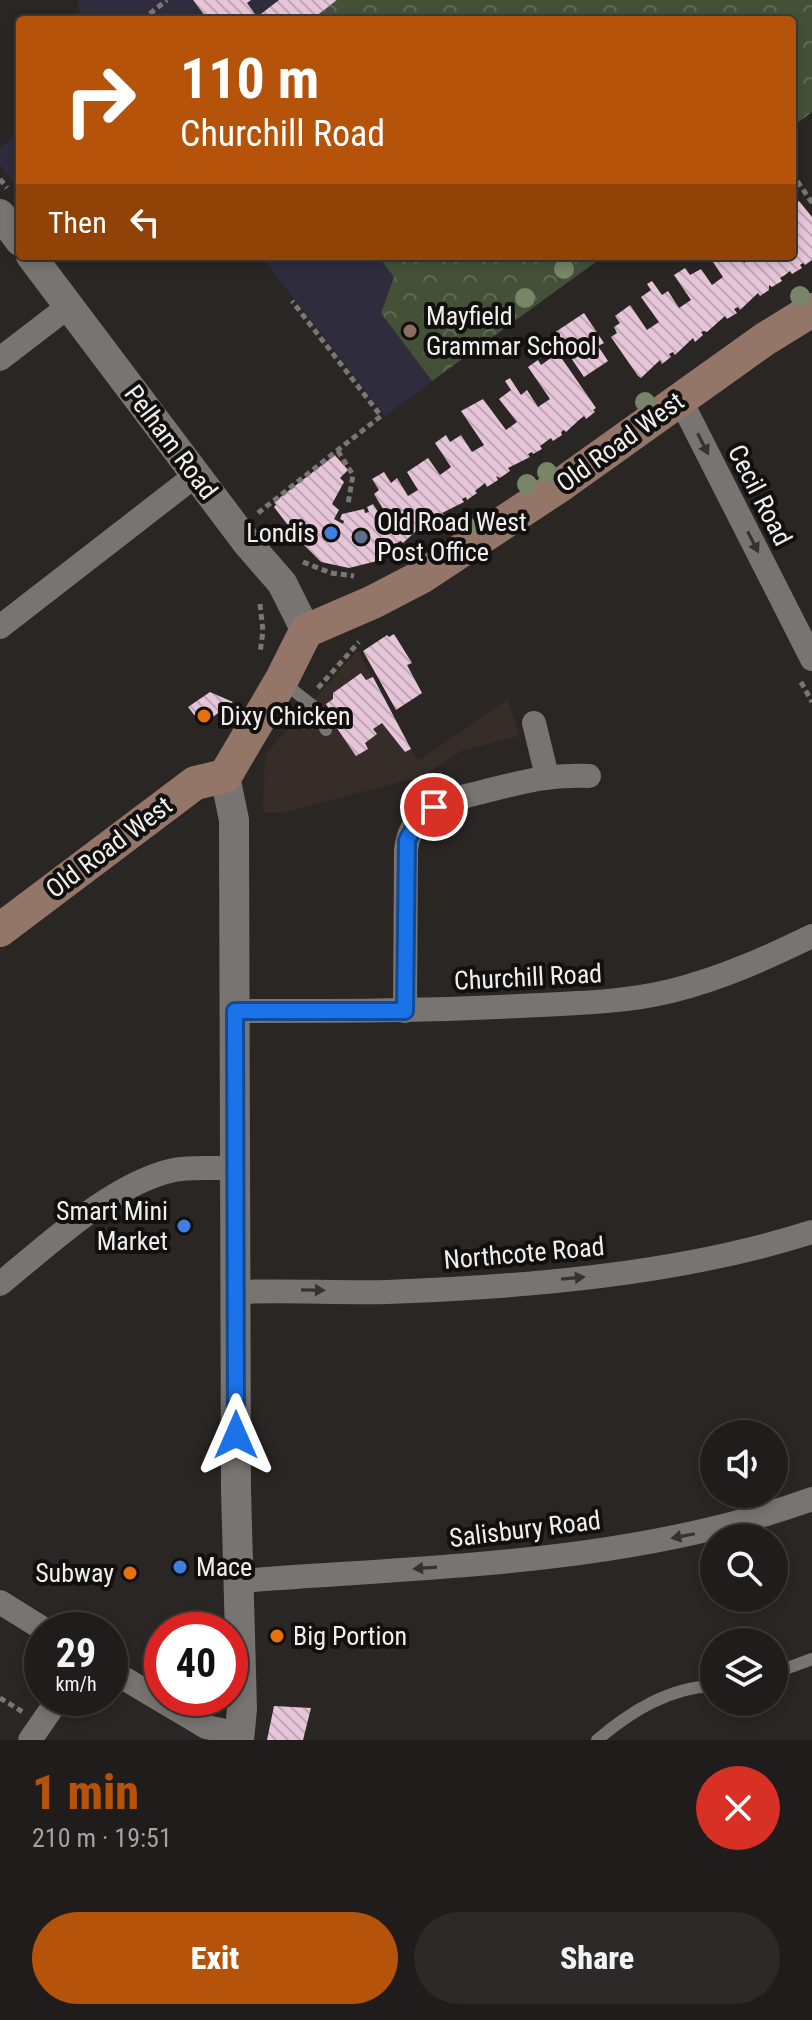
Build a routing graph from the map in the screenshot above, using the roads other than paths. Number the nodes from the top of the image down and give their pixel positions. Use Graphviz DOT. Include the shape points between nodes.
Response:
graph roads {
  1 [pos="0,214"];
  2 [pos="16,236"];
  3 [pos="34,260"];
  4 [pos="69,306"];
  5 [pos="812,310"];
  6 [pos="0,359"];
  7 [pos="680,399"];
  8 [pos="196,475"];
  9 [pos="0,627"];
  10 [pos="306,631"];
  11 [pos="805,668"];
  12 [pos="282,681"];
  13 [pos="534,723"];
  14 [pos="326,730"];
  15 [pos="225,776"];
  16 [pos="547,776"];
  17 [pos="589,776"];
  18 [pos="0,930"];
  19 [pos="812,936"];
  20 [pos="235,1011"];
  21 [pos="405,1011"];
  22 [pos="236,1168"];
  23 [pos="812,1232"];
  24 [pos="0,1284"];
  25 [pos="236,1292"];
  26 [pos="812,1499"];
  27 [pos="240,1581"];
  28 [pos="0,1602"];
  29 [pos="24,1617"];
  30 [pos="812,1659"];
  31 [pos="788,1668"];
  32 [pos="128,1681"];
  33 [pos="700,1688"];
  34 [pos="55,1716"];
  35 [pos="240,1735"];
  36 [pos="30,1740"];
  37 [pos="597,1740"];
  1 -- 2 [label="street"];
  3 -- 4 [label="street, Pelham Road"];
  4 -- 6 [label="street"];
  4 -- 8 [label="street, Pelham Road"];
  5 -- 7 [label="main road, Old Road West"];
  7 -- 10 [label="main road, Old Road West" via="421,577"];
  7 -- 11 [label="street, Cecil Road, one-way"];
  8 -- 9 [label="street"];
  8 -- 10 [label="street, Pelham Road" via="282,583"];
  10 -- 12 [label="main road"];
  12 -- 14 [label="lane"];
  12 -- 15 [label="main road"];
  13 -- 16 [label="street"];
  15 -- 18 [label="main road, Old Road West" via="195,783"];
  15 -- 20 [label="street" via="234,820"];
  16 -- 17 [label="street"];
  16 -- 21 [label="street" via="434,807 410,832"];
  19 -- 21 [label="street, Churchill Road" via="735,970 642,997"];
  20 -- 21 [label="street, Churchill Road"];
  20 -- 22 [label="street"];
  22 -- 24 [label="street" via="177,1169 144,1182 95,1209"];
  22 -- 25 [label="street"];
  25 -- 23 [label="street, Northcote Road, one-way" via="390,1292 582,1277 738,1253"];
  25 -- 27 [label="street"];
  26 -- 27 [label="street, Salisbury Road, one-way" via="734,1525 631,1545 478,1565"];
  27 -- 35 [label="street"];
  28 -- 29 [label="street"];
  30 -- 31 [label="lane"];
  32 -- 35 [label="street" via="206,1727"];
  33 -- 37 [label="lane" via="638,1709"];
  34 -- 36 [label="street"];
}
